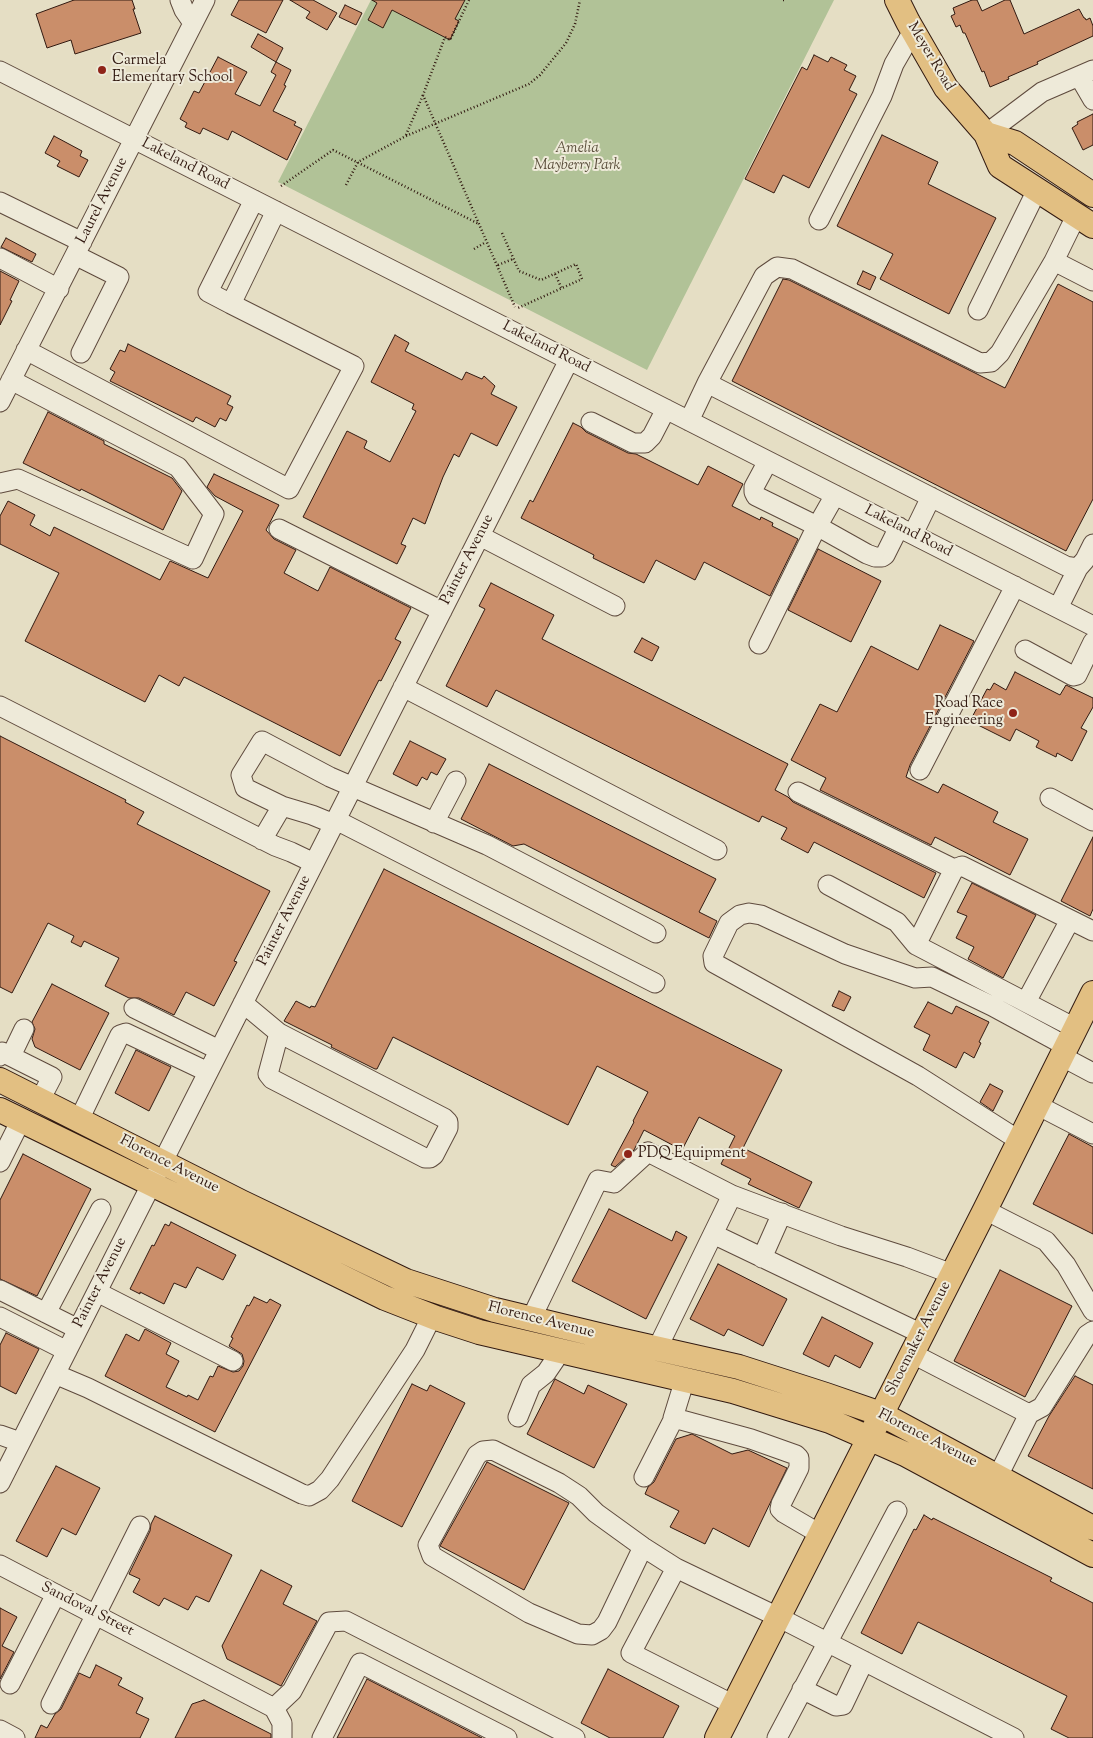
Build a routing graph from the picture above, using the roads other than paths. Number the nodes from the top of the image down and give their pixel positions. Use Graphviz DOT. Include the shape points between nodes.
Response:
graph roads {
  1 [pos="180,0"];
  2 [pos="205,0"];
  3 [pos="897,0"];
  4 [pos="193,23"];
  5 [pos="913,31"];
  6 [pos="0,71"];
  7 [pos="1086,73"];
  8 [pos="1093,100"];
  9 [pos="986,134"];
  10 [pos="134,139"];
  11 [pos="1037,190"];
  12 [pos="1093,195"];
  13 [pos="254,200"];
  14 [pos="0,202"];
  15 [pos="276,211"];
  16 [pos="818,220"];
  17 [pos="1085,221"];
  18 [pos="79,249"];
  19 [pos="0,258"];
  20 [pos="1054,261"];
  21 [pos="1093,281"];
  22 [pos="59,289"];
  23 [pos="231,304"];
  24 [pos="978,310"];
  25 [pos="26,350"];
  26 [pos="81,353"];
  27 [pos="569,360"];
  28 [pos="11,380"];
  29 [pos="707,383"];
  30 [pos="0,402"];
  31 [pos="666,409"];
  32 [pos="689,421"];
  33 [pos="591,422"];
  34 [pos="768,460"];
  35 [pos="0,483"];
  36 [pos="835,495"];
  37 [pos="931,497"];
  38 [pos="817,526"];
  39 [pos="279,529"];
  40 [pos="906,531"];
  41 [pos="480,536"];
  42 [pos="1093,544"];
  43 [pos="1078,568"];
  44 [pos="1015,586"];
  45 [pos="615,606"];
  46 [pos="1058,608"];
  47 [pos="442,610"];
  48 [pos="1093,626"];
  49 [pos="1093,642"];
  50 [pos="759,644"];
  51 [pos="1025,650"];
  52 [pos="403,687"];
  53 [pos="0,706"];
  54 [pos="920,770"];
  55 [pos="456,780"];
  56 [pos="353,786"];
  57 [pos="798,792"];
  58 [pos="1050,798"];
  59 [pos="282,806"];
  60 [pos="1093,821"];
  61 [pos="335,822"];
  62 [pos="434,823"];
  63 [pos="262,840"];
  64 [pos="717,850"];
  65 [pos="314,863"];
  66 [pos="954,869"];
  67 [pos="828,885"];
  68 [pos="1070,920"];
  69 [pos="1093,931"];
  70 [pos="656,933"];
  71 [pos="916,945"];
  72 [pos="655,983"];
  73 [pos="1093,993"];
  74 [pos="1026,1002"];
  75 [pos="243,1003"];
  76 [pos="134,1008"];
  77 [pos="24,1029"];
  78 [pos="279,1033"];
  79 [pos="1068,1043"];
  80 [pos="219,1050"];
  81 [pos="3,1054"];
  82 [pos="208,1072"];
  83 [pos="1093,1073"];
  84 [pos="0,1080"];
  85 [pos="40,1100"];
  86 [pos="1037,1105"];
  87 [pos="10,1115"];
  88 [pos="79,1120"];
  89 [pos="1093,1134"];
  90 [pos="1020,1141"];
  91 [pos="0,1162"];
  92 [pos="163,1162"];
  93 [pos="151,1184"];
  94 [pos="732,1195"];
  95 [pos="101,1209"];
  96 [pos="985,1210"];
  97 [pos="782,1213"];
  98 [pos="713,1234"];
  99 [pos="762,1258"];
  100 [pos="952,1274"];
  101 [pos="0,1290"];
  102 [pos="97,1292"];
  103 [pos="1093,1311"];
  104 [pos="46,1314"];
  105 [pos="432,1316"];
  106 [pos="0,1317"];
  107 [pos="531,1319"];
  108 [pos="78,1329"];
  109 [pos="1093,1331"];
  110 [pos="916,1343"];
  111 [pos="657,1349"];
  112 [pos="67,1351"];
  113 [pos="561,1351"];
  114 [pos="233,1361"];
  115 [pos="55,1374"];
  116 [pos="685,1380"];
  117 [pos="881,1414"];
  118 [pos="1029,1414"];
  119 [pos="518,1417"];
  120 [pos="673,1418"];
  121 [pos="0,1435"];
  122 [pos="869,1438"];
  123 [pos="20,1442"];
  124 [pos="998,1476"];
  125 [pos="644,1477"];
  126 [pos="0,1483"];
  127 [pos="897,1511"];
  128 [pos="140,1526"];
  129 [pos="1093,1528"];
  130 [pos="820,1534"];
  131 [pos="643,1547"];
  132 [pos="1093,1555"];
  133 [pos="0,1564"];
  134 [pos="676,1568"];
  135 [pos="56,1594"];
  136 [pos="96,1614"];
  137 [pos="778,1617"];
  138 [pos="827,1642"];
  139 [pos="864,1661"];
  140 [pos="10,1684"];
  141 [pos="802,1689"];
  142 [pos="51,1704"];
  143 [pos="734,1705"];
  144 [pos="274,1708"];
  145 [pos="0,1730"];
  146 [pos="15,1738"];
  147 [pos="282,1738"];
  148 [pos="322,1738"];
  149 [pos="507,1738"];
  150 [pos="575,1738"];
  151 [pos="717,1738"];
  152 [pos="777,1738"];
  153 [pos="1014,1738"];
  1 -- 4 [label="street"];
  2 -- 4 [label="street, Laurel Avenue"];
  3 -- 5 [label="main road, Meyer Road"];
  4 -- 10 [label="street, Laurel Avenue"];
  5 -- 9 [label="main road, Meyer Road" via="946,88"];
  5 -- 16 [label="street"];
  6 -- 10 [label="street, Lakeland Road"];
  7 -- 8 [label="street"];
  7 -- 9 [label="street" via="1042,92"];
  9 -- 11 [label="main road, Meyer Road" via="1000,166"];
  9 -- 12 [label="main road" via="1015,143"];
  10 -- 13 [label="street, Lakeland Road"];
  10 -- 18 [label="street, Laurel Avenue"];
  11 -- 17 [label="main road, Meyer Road"];
  11 -- 24 [label="street"];
  13 -- 15 [label="street, Lakeland Road"];
  13 -- 23 [label="street" via="208,292"];
  14 -- 18 [label="street"];
  15 -- 23 [label="street"];
  15 -- 27 [label="street, Lakeland Road"];
  17 -- 20 [label="street"];
  18 -- 22 [label="street, Laurel Avenue"];
  18 -- 26 [label="street" via="119,277"];
  19 -- 22 [label="street"];
  20 -- 21 [label="street"];
  20 -- 29 [label="street" via="1000,353 991,362 980,363 792,269 777,267 764,276"];
  22 -- 25 [label="street, Laurel Avenue"];
  23 -- 25 [label="street" via="354,366 289,488"];
  25 -- 28 [label="street, Laurel Avenue"];
  27 -- 31 [label="street, Lakeland Road"];
  27 -- 41 [label="street, Painter Avenue"];
  28 -- 30 [label="street, Laurel Avenue"];
  28 -- 35 [label="street" via="178,467 214,514 193,559 18,479"];
  29 -- 32 [label="street"];
  29 -- 37 [label="street"];
  31 -- 32 [label="street, Lakeland Road"];
  31 -- 33 [label="street" via="645,443 633,443"];
  32 -- 34 [label="street, Lakeland Road"];
  34 -- 36 [label="street, Lakeland Road"];
  34 -- 38 [label="street" via="754,487 756,496"];
  36 -- 38 [label="street"];
  36 -- 40 [label="street, Lakeland Road"];
  37 -- 40 [label="street"];
  37 -- 43 [label="street" via="1066,566"];
  38 -- 40 [label="street" via="867,554 882,557"];
  38 -- 50 [label="street"];
  39 -- 47 [label="street"];
  40 -- 44 [label="street, Lakeland Road"];
  41 -- 45 [label="street"];
  41 -- 47 [label="street, Painter Avenue"];
  42 -- 43 [label="street"];
  43 -- 46 [label="street"];
  44 -- 46 [label="street, Lakeland Road"];
  44 -- 54 [label="street"];
  46 -- 48 [label="street, Lakeland Road"];
  47 -- 52 [label="street, Painter Avenue"];
  49 -- 51 [label="street" via="1077,675 1073,676"];
  52 -- 56 [label="street, Painter Avenue"];
  52 -- 64 [label="street"];
  53 -- 63 [label="street"];
  55 -- 62 [label="street"];
  56 -- 59 [label="street" via="262,742 241,774 244,788"];
  56 -- 61 [label="street, Painter Avenue"];
  56 -- 62 [label="street"];
  57 -- 66 [label="street"];
  58 -- 60 [label="street"];
  59 -- 61 [label="street"];
  59 -- 63 [label="street"];
  61 -- 65 [label="street, Painter Avenue"];
  61 -- 72 [label="street"];
  62 -- 70 [label="street" via="486,844"];
  63 -- 65 [label="street"];
  65 -- 75 [label="street, Painter Avenue"];
  66 -- 68 [label="street" via="962,866"];
  66 -- 71 [label="street"];
  67 -- 71 [label="street" via="897,922"];
  68 -- 69 [label="street"];
  68 -- 74 [label="street"];
  71 -- 74 [label="street"];
  73 -- 79 [label="main road, Shoemaker Avenue"];
  74 -- 79 [label="street"];
  75 -- 78 [label="street"];
  75 -- 80 [label="street, Painter Avenue"];
  76 -- 80 [label="street"];
  77 -- 81 [label="street"];
  78 -- 78 [label="street" via="444,1118 448,1128 434,1156 425,1158 272,1079 268,1074"];
  79 -- 83 [label="street"];
  79 -- 86 [label="main road, Shoemaker Avenue"];
  79 -- 90 [label="street" via="932,977 915,978 845,954 761,915 740,915 729,923 713,956 714,963 918,1076"];
  80 -- 82 [label="street, Painter Avenue"];
  81 -- 85 [label="street" via="52,1077"];
  82 -- 88 [label="street" via="126,1033 117,1040"];
  82 -- 92 [label="street, Painter Avenue"];
  84 -- 85 [label="main road, Florence Avenue"];
  85 -- 88 [label="main road, Florence Avenue"];
  86 -- 89 [label="street"];
  86 -- 90 [label="main road, Shoemaker Avenue"];
  87 -- 91 [label="street"];
  87 -- 93 [label="main road, Florence Avenue"];
  88 -- 92 [label="main road, Florence Avenue"];
  90 -- 96 [label="main road, Shoemaker Avenue"];
  92 -- 93 [label="street, Painter Avenue"];
  92 -- 107 [label="main road, Florence Avenue" via="406,1280"];
  93 -- 102 [label="street, Painter Avenue"];
  93 -- 105 [label="main road, Florence Avenue" via="342,1278"];
  94 -- 97 [label="street"];
  94 -- 98 [label="street"];
  94 -- 107 [label="street" via="648,1152 614,1183 598,1180"];
  95 -- 104 [label="street"];
  96 -- 100 [label="main road, Shoemaker Avenue"];
  96 -- 103 [label="street" via="1046,1241 1066,1265"];
  97 -- 99 [label="street"];
  97 -- 100 [label="street"];
  98 -- 99 [label="street"];
  98 -- 111 [label="street"];
  99 -- 110 [label="street"];
  100 -- 110 [label="main road, Shoemaker Avenue"];
  101 -- 104 [label="street"];
  102 -- 108 [label="street, Painter Avenue"];
  102 -- 114 [label="street"];
  104 -- 108 [label="street"];
  105 -- 113 [label="main road, Florence Avenue" via="480,1332"];
  105 -- 115 [label="street" via="415,1350 330,1479 310,1496"];
  106 -- 112 [label="street"];
  107 -- 111 [label="main road, Florence Avenue"];
  108 -- 112 [label="street, Painter Avenue"];
  109 -- 118 [label="street" via="1087,1335 1042,1407"];
  110 -- 117 [label="main road, Shoemaker Avenue"];
  110 -- 118 [label="street"];
  111 -- 117 [label="main road, Florence Avenue" via="739,1367"];
  112 -- 115 [label="street, Painter Avenue"];
  113 -- 116 [label="main road, Florence Avenue"];
  113 -- 119 [label="street" via="546,1373 531,1385"];
  115 -- 123 [label="street, Painter Avenue"];
  116 -- 120 [label="street"];
  116 -- 122 [label="main road, Florence Avenue" via="804,1412"];
  117 -- 122 [label="main road, Shoemaker Avenue"];
  117 -- 124 [label="main road, Florence Avenue"];
  118 -- 124 [label="street"];
  120 -- 125 [label="street"];
  120 -- 130 [label="street" via="796,1455 799,1468 780,1509"];
  121 -- 123 [label="street"];
  122 -- 130 [label="main road, Shoemaker Avenue"];
  122 -- 132 [label="main road, Florence Avenue" via="906,1454"];
  123 -- 126 [label="street, Painter Avenue"];
  124 -- 129 [label="main road, Florence Avenue"];
  127 -- 138 [label="street"];
  128 -- 136 [label="street"];
  130 -- 137 [label="main road, Shoemaker Avenue"];
  131 -- 131 [label="street" via="559,1483 493,1450 477,1455 428,1545 432,1556 529,1613 578,1634 592,1635 607,1622"];
  131 -- 134 [label="street"];
  133 -- 135 [label="street, Sandoval Street"];
  134 -- 137 [label="street"];
  134 -- 143 [label="street" via="631,1653"];
  135 -- 136 [label="street, Sandoval Street"];
  135 -- 140 [label="street"];
  136 -- 142 [label="street"];
  136 -- 144 [label="street, Sandoval Street"];
  137 -- 138 [label="street"];
  137 -- 143 [label="main road, Shoemaker Avenue"];
  138 -- 139 [label="street"];
  138 -- 141 [label="street"];
  139 -- 141 [label="street" via="843,1706 836,1706"];
  139 -- 153 [label="street"];
  141 -- 152 [label="street"];
  143 -- 151 [label="main road, Shoemaker Avenue"];
  144 -- 147 [label="street" via="282,1723"];
  144 -- 150 [label="street" via="292,1691 329,1622 346,1620"];
  145 -- 146 [label="street"];
  148 -- 149 [label="street" via="360,1663"];
}
